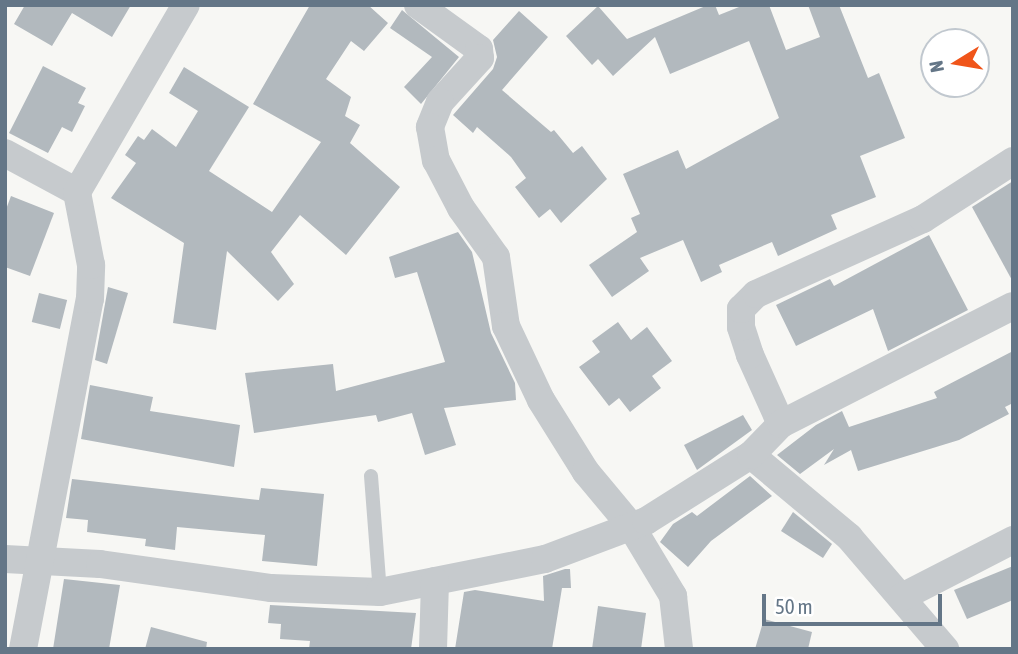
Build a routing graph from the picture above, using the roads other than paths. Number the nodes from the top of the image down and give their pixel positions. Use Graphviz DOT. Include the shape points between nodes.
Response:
graph roads {
  1 [pos="186,5"];
  2 [pos="418,5"];
  3 [pos="5,153"];
  4 [pos="1013,161"];
  5 [pos="77,192"];
  6 [pos="1013,306"];
  7 [pos="781,424"];
  8 [pos="751,455"];
  9 [pos="371,476"];
  10 [pos="631,526"];
  11 [pos="1013,540"];
  12 [pos="5,559"];
  13 [pos="40,564"];
  14 [pos="435,581"];
  15 [pos="380,592"];
  16 [pos="902,597"];
  17 [pos="23,649"];
  18 [pos="433,649"];
  19 [pos="679,649"];
  20 [pos="945,649"];
  1 -- 5 [label="street"];
  2 -- 10 [label="street" via="479,50 480,58 440,102 430,127 436,160 461,208 496,257 506,326 541,400 586,472"];
  3 -- 5 [label="street"];
  4 -- 7 [label="street" via="923,219 757,294 741,309 750,355"];
  5 -- 13 [label="street" via="91,265 90,299"];
  6 -- 7 [label="street"];
  7 -- 8 [label="street"];
  8 -- 10 [label="street"];
  8 -- 16 [label="street" via="849,537"];
  9 -- 15 [label="lane"];
  10 -- 14 [label="street" via="545,559"];
  10 -- 19 [label="street" via="673,596"];
  11 -- 16 [label="street"];
  12 -- 13 [label="street"];
  13 -- 15 [label="street" via="100,564 271,588"];
  13 -- 17 [label="street"];
  14 -- 15 [label="street"];
  14 -- 18 [label="street"];
  16 -- 20 [label="street"];
}
